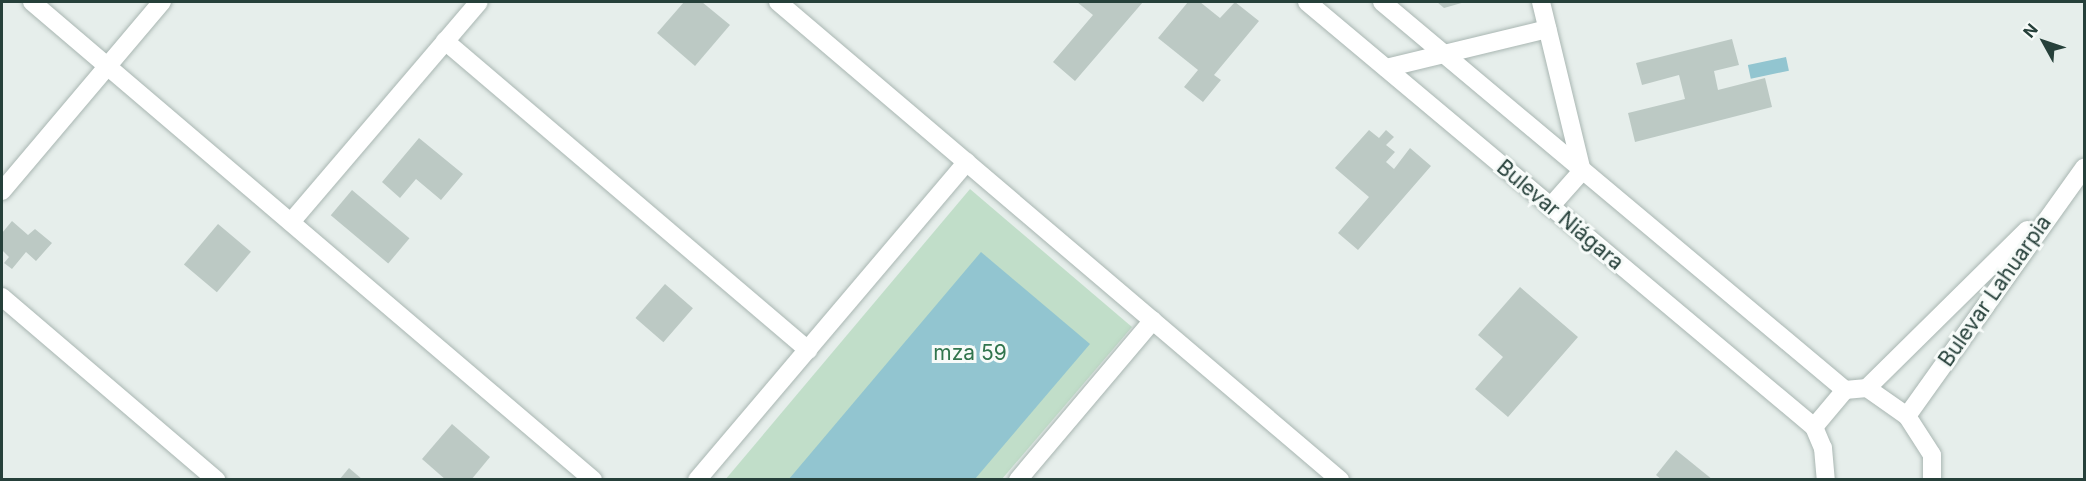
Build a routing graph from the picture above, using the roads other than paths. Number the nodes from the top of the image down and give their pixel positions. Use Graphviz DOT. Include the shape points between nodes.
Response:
graph roads {
  1 [pos="32,2"];
  2 [pos="162,2"];
  3 [pos="479,2"];
  4 [pos="778,2"];
  5 [pos="1307,2"];
  6 [pos="1382,2"];
  7 [pos="1541,2"];
  8 [pos="1547,29"];
  9 [pos="445,41"];
  10 [pos="1444,54"];
  11 [pos="108,66"];
  12 [pos="1386,68"];
  13 [pos="968,162"];
  14 [pos="2085,168"];
  15 [pos="1582,171"];
  16 [pos="2,191"];
  17 [pos="2060,197"];
  18 [pos="1550,207"];
  19 [pos="291,222"];
  20 [pos="2,297"];
  21 [pos="1154,320"];
  22 [pos="808,350"];
  23 [pos="1867,388"];
  24 [pos="1845,390"];
  25 [pos="1907,416"];
  26 [pos="1814,427"];
  27 [pos="216,480"];
  28 [pos="593,480"];
  29 [pos="697,480"];
  30 [pos="1018,480"];
  31 [pos="1340,480"];
  32 [pos="1827,480"];
  33 [pos="1932,480"];
  1 -- 11 [label="street"];
  2 -- 11 [label="street"];
  3 -- 9 [label="street"];
  4 -- 13 [label="street"];
  5 -- 12 [label="street, Bulevar Niágara"];
  6 -- 10 [label="street"];
  7 -- 8 [label="street"];
  8 -- 10 [label="street"];
  8 -- 15 [label="street"];
  9 -- 19 [label="street"];
  9 -- 22 [label="street"];
  10 -- 12 [label="street"];
  10 -- 15 [label="street"];
  11 -- 16 [label="street"];
  11 -- 19 [label="street"];
  12 -- 18 [label="street, Bulevar Niágara"];
  13 -- 21 [label="street"];
  13 -- 22 [label="street"];
  14 -- 17 [label="street, Bulevar Lahuarpia"];
  15 -- 18 [label="street"];
  15 -- 24 [label="street"];
  17 -- 23 [label="street"];
  17 -- 25 [label="street, Bulevar Lahuarpia"];
  18 -- 26 [label="street, Bulevar Niágara"];
  19 -- 28 [label="street"];
  20 -- 27 [label="street"];
  21 -- 30 [label="street"];
  21 -- 31 [label="street"];
  22 -- 29 [label="street"];
  23 -- 24 [label="street"];
  23 -- 25 [label="street"];
  24 -- 26 [label="street"];
  25 -- 33 [label="street" via="1932,455"];
  26 -- 32 [label="street"];
}
